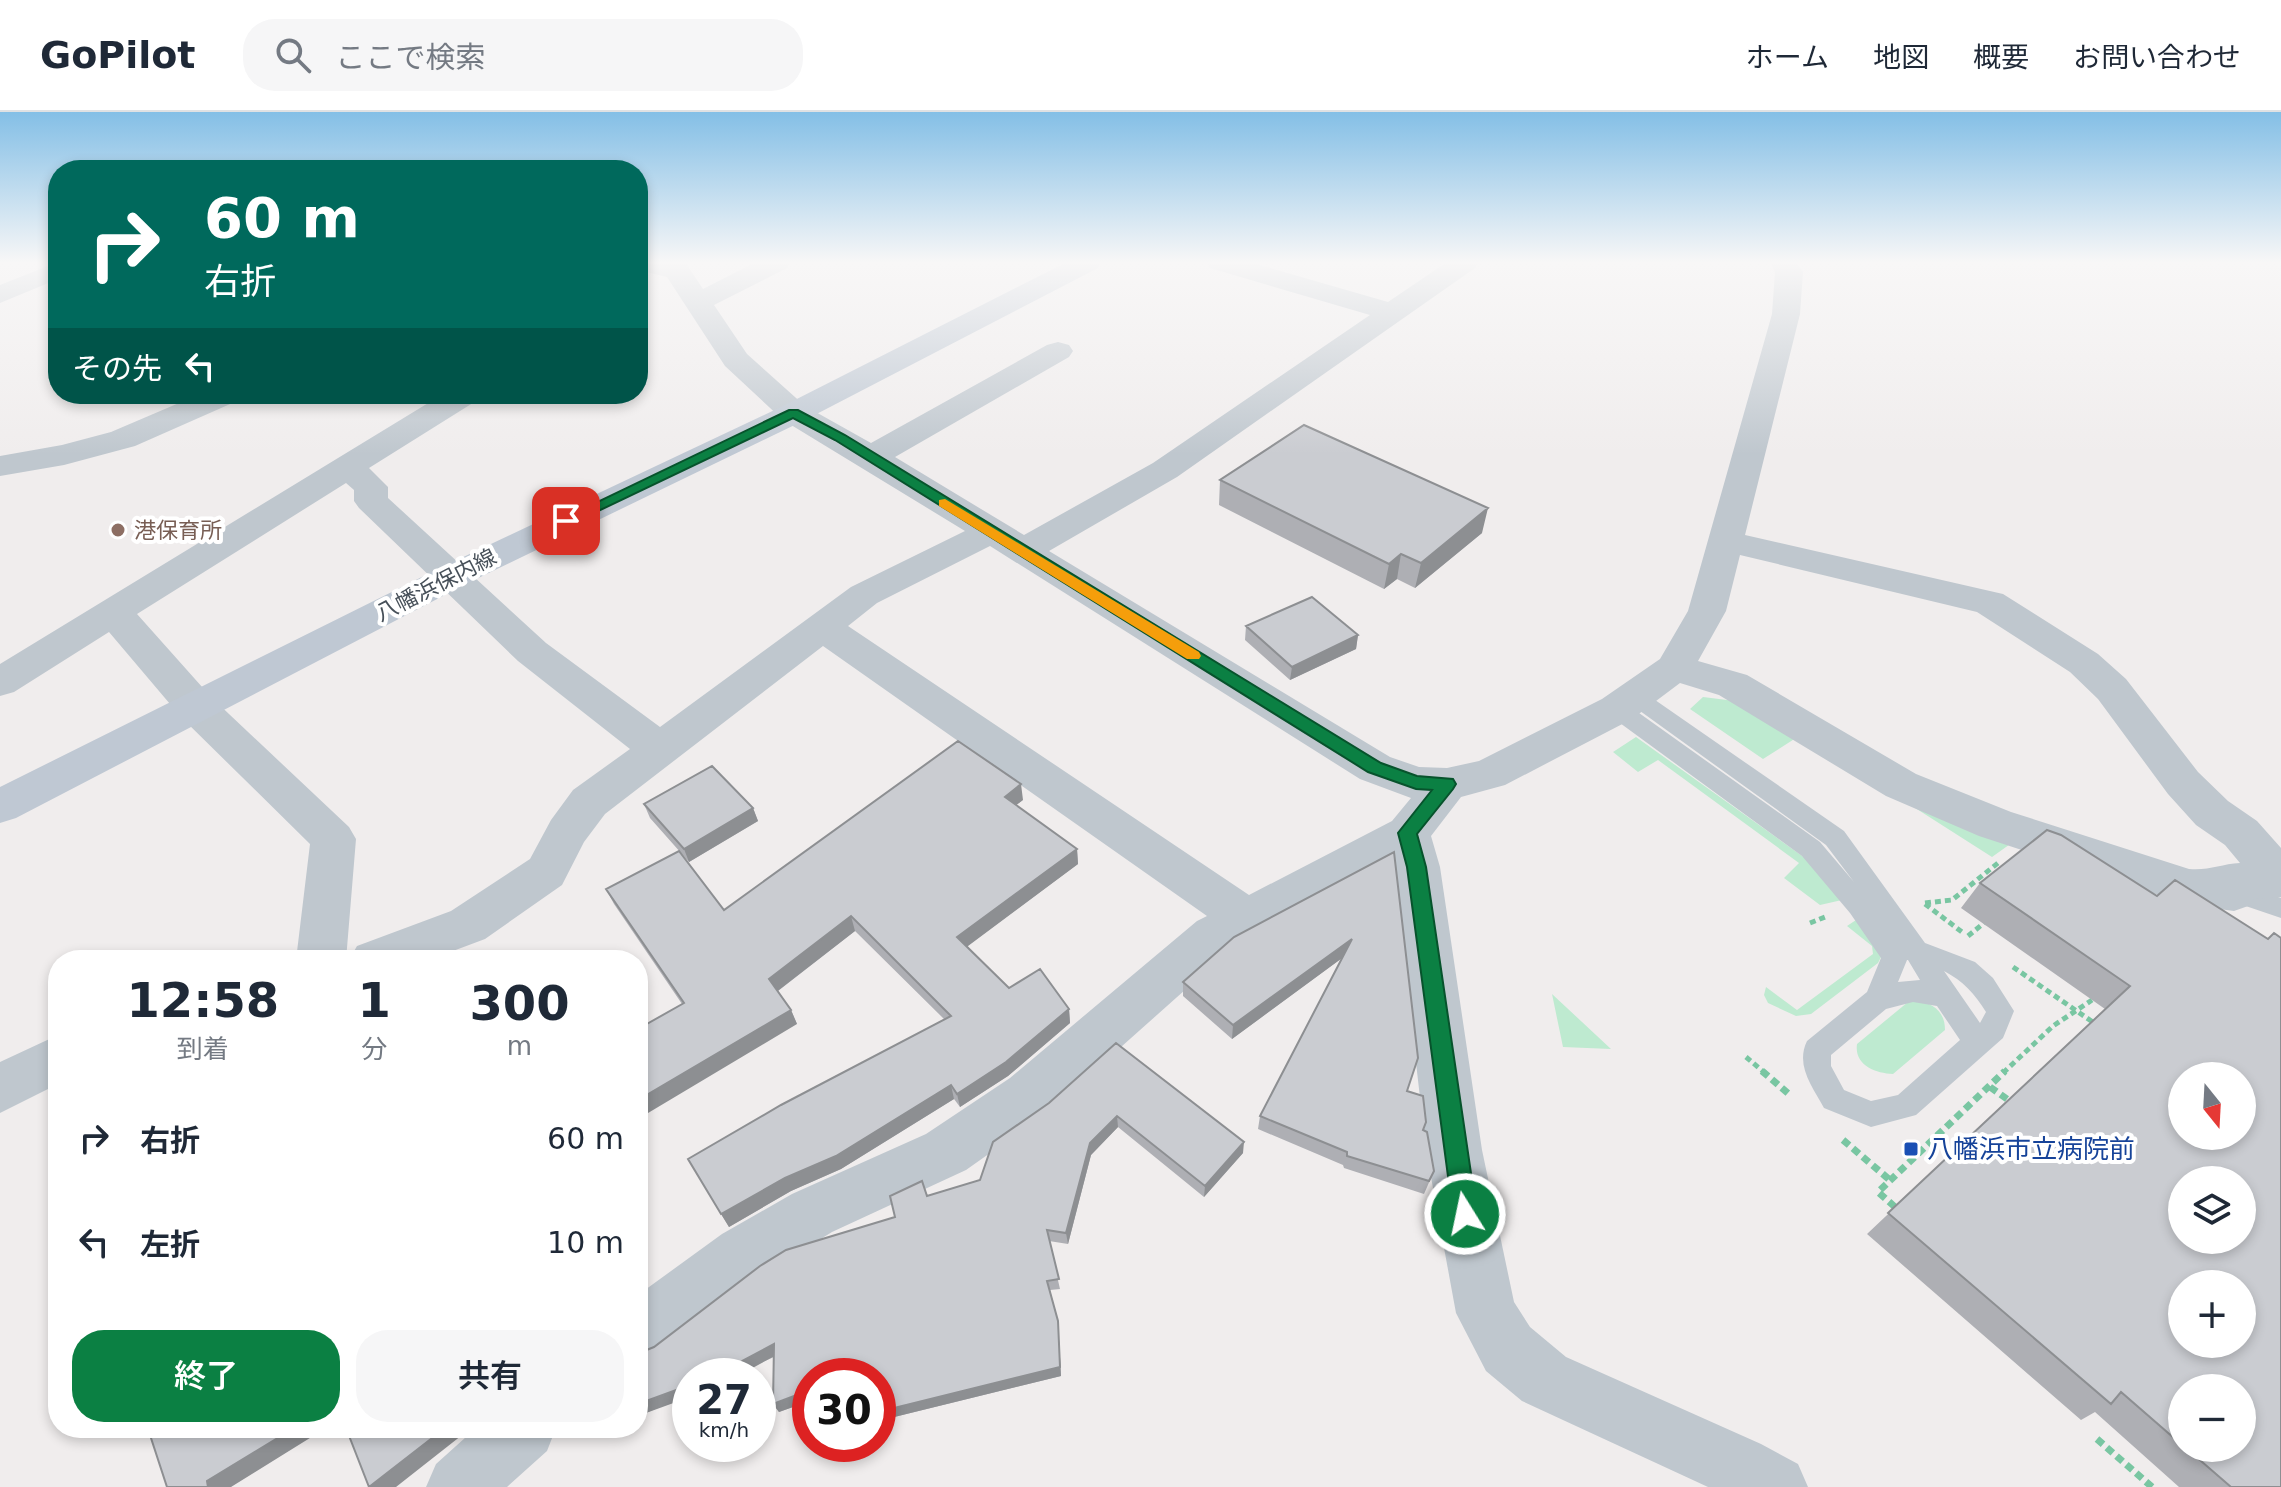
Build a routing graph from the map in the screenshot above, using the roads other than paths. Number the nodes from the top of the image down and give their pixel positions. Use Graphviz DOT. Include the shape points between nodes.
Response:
graph roads {
  1 [pos="714,326"];
  2 [pos="963,326"];
  3 [pos="1370,326"];
  4 [pos="1783,326"];
  5 [pos="1058,351"];
  6 [pos="203,404"];
  7 [pos="449,404"];
  8 [pos="794,413"];
  9 [pos="871,457"];
  10 [pos="0,466"];
  11 [pos="347,467"];
  12 [pos="1725,541"];
  13 [pos="1007,542"];
  14 [pos="453,576"];
  15 [pos="107,614"];
  16 [pos="821,626"];
  17 [pos="1674,668"];
  18 [pos="0,682"];
  19 [pos="1627,703"];
  20 [pos="196,707"];
  21 [pos="661,750"];
  22 [pos="1447,784"];
  23 [pos="0,806"];
  24 [pos="1408,833"];
  25 [pos="2281,879"];
  26 [pos="2213,899"];
  27 [pos="2281,908"];
  28 [pos="1245,917"];
  29 [pos="322,950"];
  30 [pos="401,950"];
  31 [pos="1915,952"];
  32 [pos="1943,995"];
  33 [pos="1878,999"];
  34 [pos="1977,1042"];
  35 [pos="48,1063"];
  36 [pos="0,1089"];
  37 [pos="743,1254"];
  38 [pos="648,1290"];
  39 [pos="648,1325"];
  40 [pos="513,1438"];
  41 [pos="459,1487"];
  42 [pos="1775,1487"];
  1 -- 8 [label="street" via="736,360"];
  2 -- 8 [label="main road, 八幡浜保内線"];
  3 -- 13 [label="street" via="1165,470"];
  4 -- 12 [label="street"];
  5 -- 9 [label="street"];
  6 -- 10 [label="street" via="123,439"];
  7 -- 11 [label="street"];
  8 -- 9 [label="street"];
  8 -- 14 [label="main road, 八幡浜保内線"];
  9 -- 13 [label="street"];
  11 -- 14 [label="street" via="371,487 371,501"];
  11 -- 15 [label="street"];
  12 -- 17 [label="street" via="1707,611"];
  12 -- 25 [label="street" via="1990,603 2084,663 2112,689 2183,783 2241,833"];
  13 -- 16 [label="street" via="864,595"];
  13 -- 22 [label="street" via="1375,768 1416,783"];
  14 -- 20 [label="main road, 八幡浜保内線"];
  14 -- 21 [label="street" via="532,652"];
  15 -- 18 [label="street"];
  15 -- 20 [label="street" via="123,623"];
  16 -- 21 [label="street"];
  16 -- 28 [label="street"];
  17 -- 19 [label="street"];
  17 -- 26 [label="street" via="1733,685 1935,800"];
  19 -- 22 [label="street" via="1490,774"];
  19 -- 31 [label="lane" via="1835,838"];
  19 -- 33 [label="lane" via="1811,849 1895,957"];
  20 -- 23 [label="main road, 八幡浜保内線"];
  20 -- 29 [label="street" via="333,839"];
  21 -- 30 [label="street" via="589,802 546,872 468,925"];
  22 -- 24 [label="street"];
  24 -- 28 [label="street"];
  24 -- 42 [label="street" via="1417,867 1454,1150 1486,1313 1508,1349 1544,1379"];
  25 -- 26 [label="street" via="2227,882"];
  26 -- 27 [label="lane"];
  28 -- 37 [label="street" via="1214,935 1029,1095 946,1152 812,1213"];
  31 -- 32 [label="lane"];
  31 -- 34 [label="lane" via="1948,958 1985,984 2000,1011 1993,1029"];
  32 -- 33 [label="lane" via="1913,990"];
  32 -- 34 [label="lane"];
  33 -- 34 [label="lane" via="1817,1050 1817,1067 1834,1099 1871,1114 1906,1106"];
  35 -- 36 [label="street"];
  37 -- 38 [label="street" via="720,1251"];
  37 -- 39 [label="street"];
  40 -- 41 [label="street"];
}
